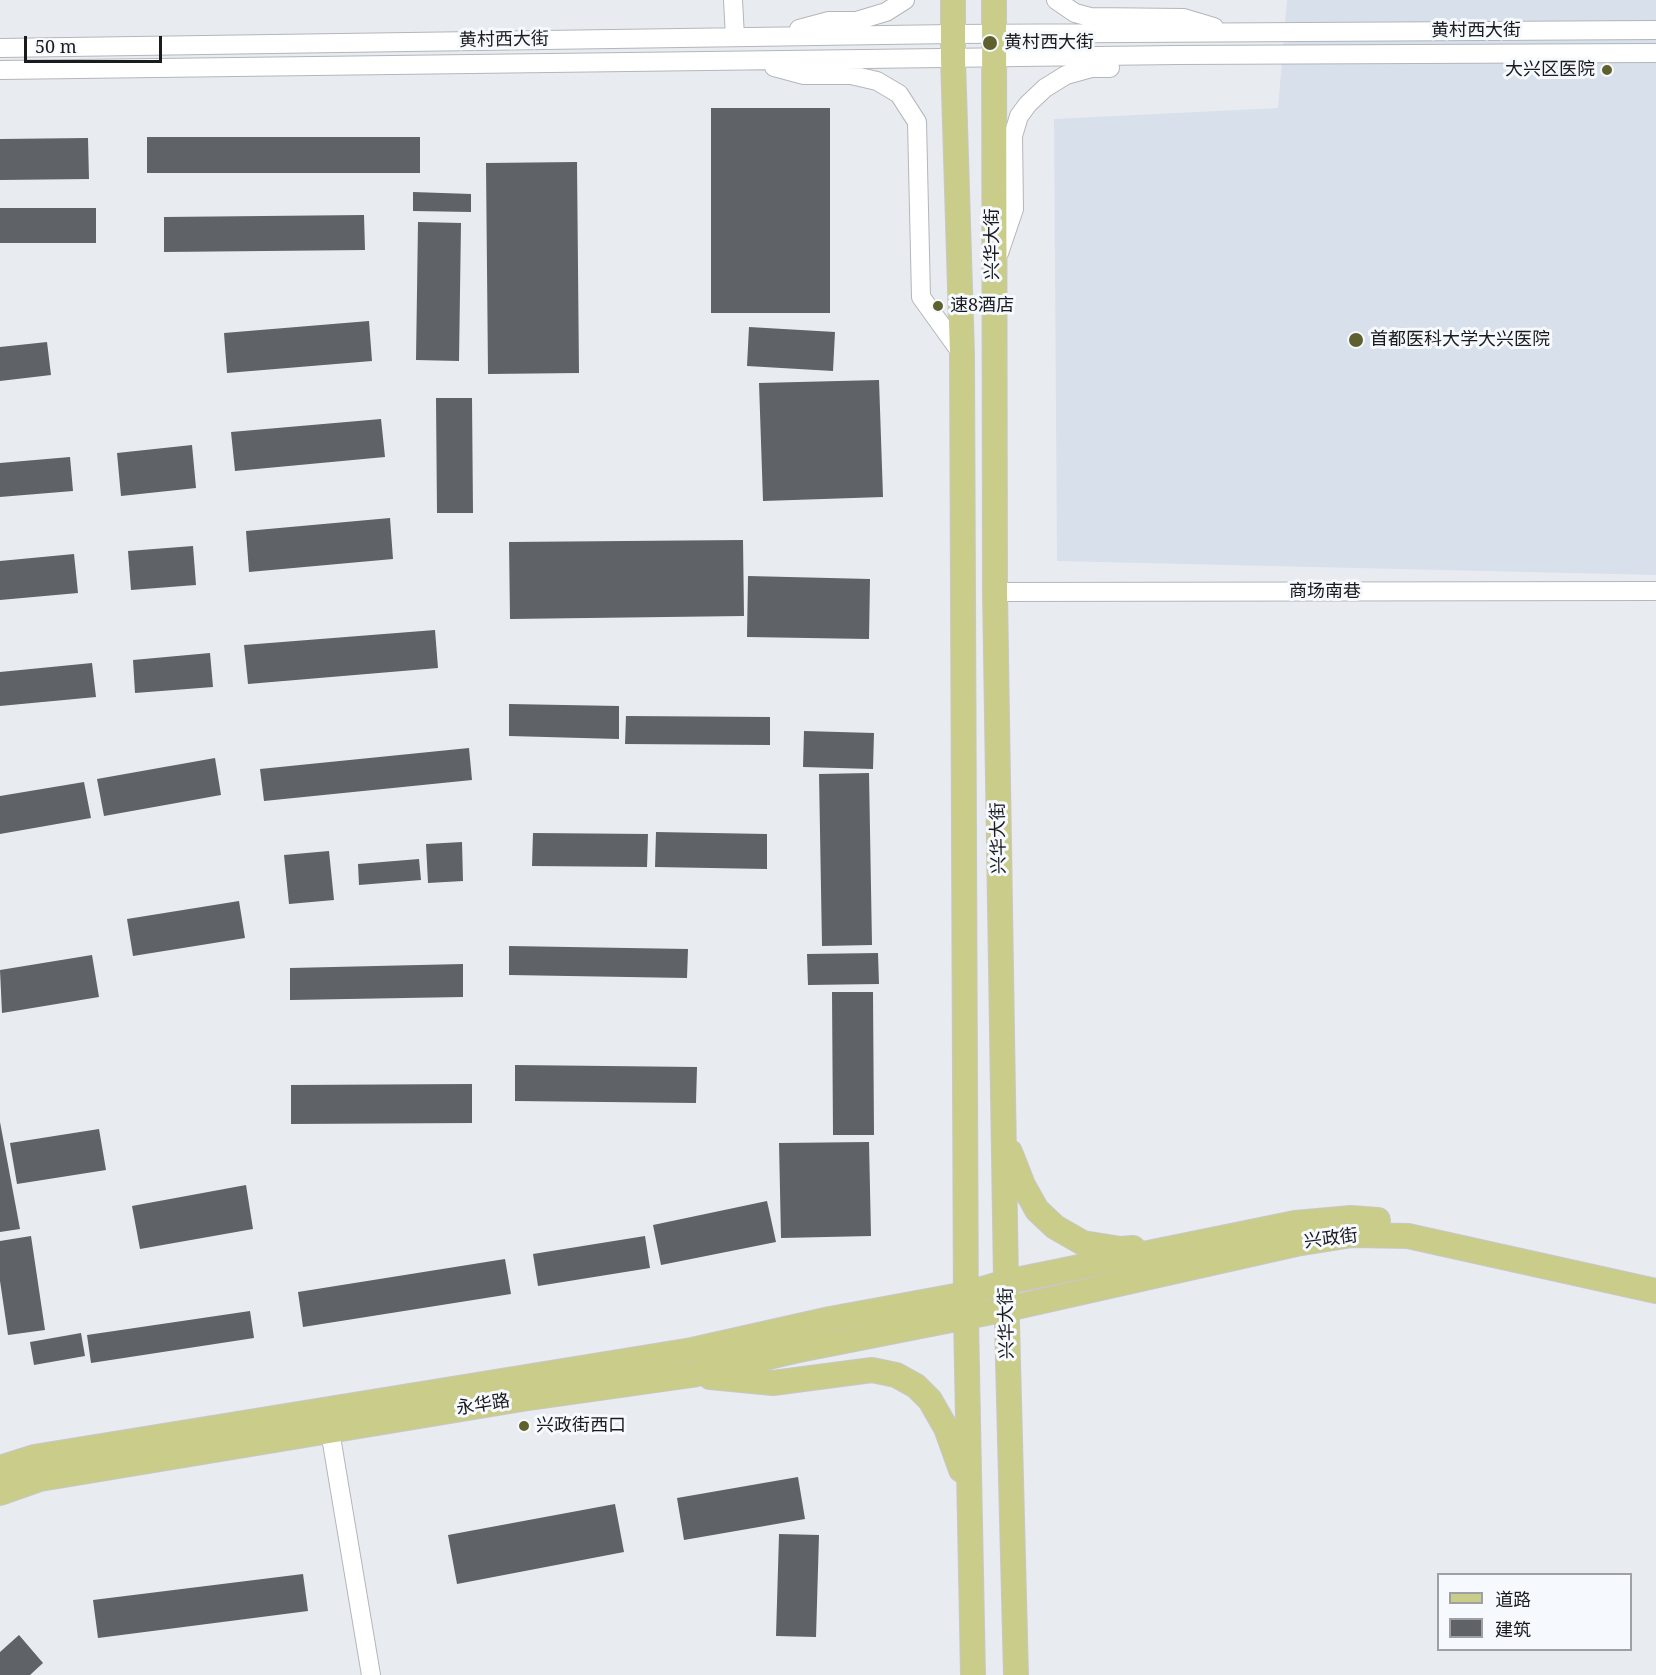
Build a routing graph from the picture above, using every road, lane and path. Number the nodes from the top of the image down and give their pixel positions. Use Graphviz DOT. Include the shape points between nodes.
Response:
graph roads {
  1 [pos="733,0"];
  2 [pos="905,0"];
  3 [pos="953,0"];
  4 [pos="994,0"];
  5 [pos="1056,0"];
  6 [pos="1656,30"];
  7 [pos="1230,32"];
  8 [pos="953,34"];
  9 [pos="995,34"];
  10 [pos="735,37"];
  11 [pos="770,37"];
  12 [pos="0,48"];
  13 [pos="1656,53"];
  14 [pos="1177,55"];
  15 [pos="995,57"];
  16 [pos="953,58"];
  17 [pos="752,61"];
  18 [pos="0,70"];
  19 [pos="993,269"];
  20 [pos="962,354"];
  21 [pos="1656,591"];
  22 [pos="995,592"];
  23 [pos="1004,1137"];
  24 [pos="1175,1247"];
  25 [pos="1656,1280"];
  26 [pos="1006,1282"];
  27 [pos="1656,1291"];
  28 [pos="966,1294"];
  29 [pos="1007,1310"];
  30 [pos="966,1318"];
  31 [pos="692,1375"];
  32 [pos="330,1431"];
  33 [pos="0,1468"];
  34 [pos="0,1493"];
  35 [pos="968,1517"];
  36 [pos="371,1675"];
  37 [pos="973,1675"];
  38 [pos="1016,1675"];
  1 -- 10 [label="street"];
  2 -- 11 [label="street" via="886,12 856,21 829,21"];
  3 -- 8 [label="main road, 兴华大街"];
  4 -- 9 [label="main road, 兴华大街"];
  5 -- 7 [label="street" via="1075,13 1090,16 1184,18"];
  6 -- 7 [label="street, 黄村西大街"];
  7 -- 9 [label="street, 黄村西大街"];
  8 -- 9 [label="street, 黄村西大街"];
  8 -- 11 [label="street, 黄村西大街"];
  8 -- 16 [label="main road, 兴华大街"];
  9 -- 15 [label="main road, 兴华大街"];
  10 -- 11 [label="street, 黄村西大街"];
  10 -- 12 [label="street, 黄村西大街"];
  13 -- 14 [label="street, 黄村西大街"];
  14 -- 15 [label="street, 黄村西大街"];
  14 -- 19 [label="street" via="1141,68 1091,68 1066,75 1028,104 1019,116 1013,136 1014,209"];
  15 -- 16 [label="street, 黄村西大街"];
  15 -- 19 [label="main road, 兴华大街"];
  16 -- 17 [label="street, 黄村西大街"];
  16 -- 20 [label="main road, 兴华大街"];
  17 -- 18 [label="street, 黄村西大街"];
  17 -- 20 [label="street" via="804,75 852,75 877,81 899,94 916,122 921,297"];
  19 -- 22 [label="main road, 兴华大街"];
  20 -- 28 [label="main road, 兴华大街"];
  21 -- 22 [label="street, 商场南巷"];
  22 -- 23 [label="main road, 兴华大街"];
  23 -- 24 [label="main road" via="1036,1210 1055,1227 1083,1243 1121,1249"];
  23 -- 26 [label="main road, 兴华大街"];
  24 -- 25 [label="main road, 兴政街" via="1295,1223 1350,1218 1381,1220"];
  24 -- 26 [label="main road, 兴政街"];
  26 -- 28 [label="main road, 永华路"];
  26 -- 29 [label="main road, 兴华大街"];
  27 -- 29 [label="main road, 兴政街" via="1408,1236 1352,1235 1296,1244"];
  28 -- 30 [label="main road, 兴华大街"];
  28 -- 33 [label="main road, 永华路" via="692,1350 34,1457"];
  29 -- 30 [label="main road, 兴政街"];
  29 -- 38 [label="main road, 兴华大街"];
  30 -- 31 [label="main road, 永华路"];
  30 -- 35 [label="main road, 兴华大街"];
  31 -- 32 [label="main road, 永华路"];
  31 -- 35 [label="main road" via="772,1383 872,1370 896,1375 930,1400 946,1428 962,1474"];
  32 -- 34 [label="main road, 永华路" via="40,1479"];
  32 -- 36 [label="street"];
  35 -- 37 [label="main road, 兴华大街"];
}
